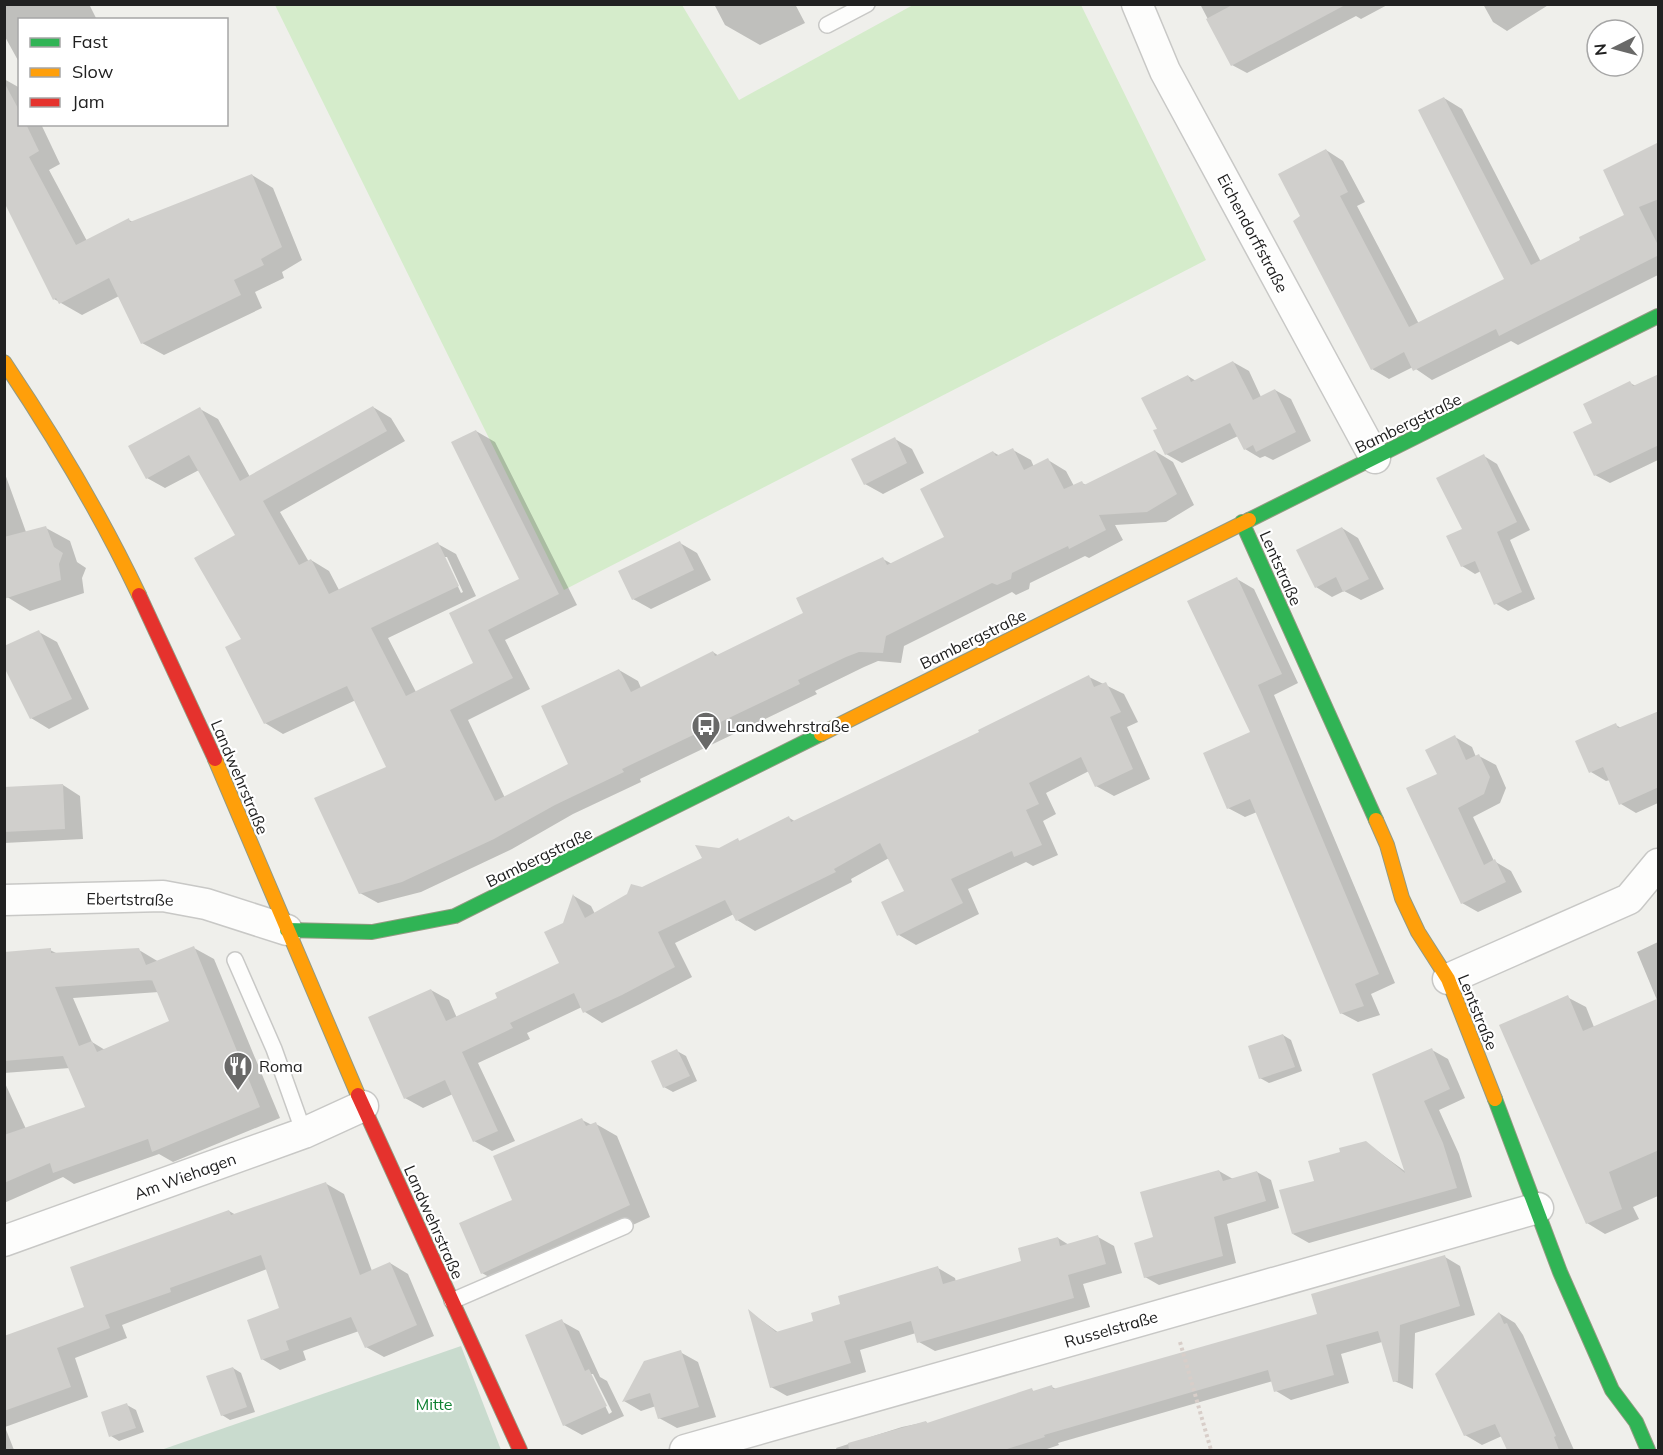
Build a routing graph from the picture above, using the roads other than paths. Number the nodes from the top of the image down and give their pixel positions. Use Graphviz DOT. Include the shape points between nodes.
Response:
graph roads {
  1 [pos="867,4"];
  2 [pos="1137,4"];
  3 [pos="827,25"];
  4 [pos="1659,316"];
  5 [pos="4,362"];
  6 [pos="1375,458"];
  7 [pos="1242,522"];
  8 [pos="1659,864"];
  9 [pos="4,900"];
  10 [pos="287,930"];
  11 [pos="235,960"];
  12 [pos="1448,979"];
  13 [pos="363,1106"];
  14 [pos="304,1133"];
  15 [pos="1538,1208"];
  16 [pos="625,1226"];
  17 [pos="4,1241"];
  18 [pos="452,1301"];
  19 [pos="520,1450"];
  20 [pos="684,1450"];
  21 [pos="1648,1450"];
  1 -- 3 [label="lane"];
  2 -- 6 [label="street, Eichendorffstraße" via="1165,71"];
  4 -- 6 [label="street, Bambergstraße"];
  5 -- 10 [label="street, Landwehrstraße" via="60,446 114,542 205,735"];
  6 -- 7 [label="street, Bambergstraße"];
  7 -- 10 [label="street, Bambergstraße" via="455,916 378,933"];
  7 -- 12 [label="street, Lentstraße" via="1387,846 1389,866 1425,945"];
  8 -- 12 [label="street" via="1629,899"];
  9 -- 10 [label="street, Ebertstraße" via="163,896 206,904"];
  10 -- 13 [label="street, Landwehrstraße"];
  11 -- 14 [label="lane" via="274,1049"];
  12 -- 15 [label="street, Lentstraße"];
  13 -- 14 [label="street, Am Wiehagen"];
  13 -- 18 [label="street, Landwehrstraße"];
  14 -- 17 [label="street, Am Wiehagen"];
  15 -- 20 [label="street, Russelstraße"];
  15 -- 21 [label="street, Lentstraße" via="1560,1272 1612,1390 1636,1422"];
  16 -- 18 [label="lane"];
  18 -- 19 [label="street, Landwehrstraße"];
}
